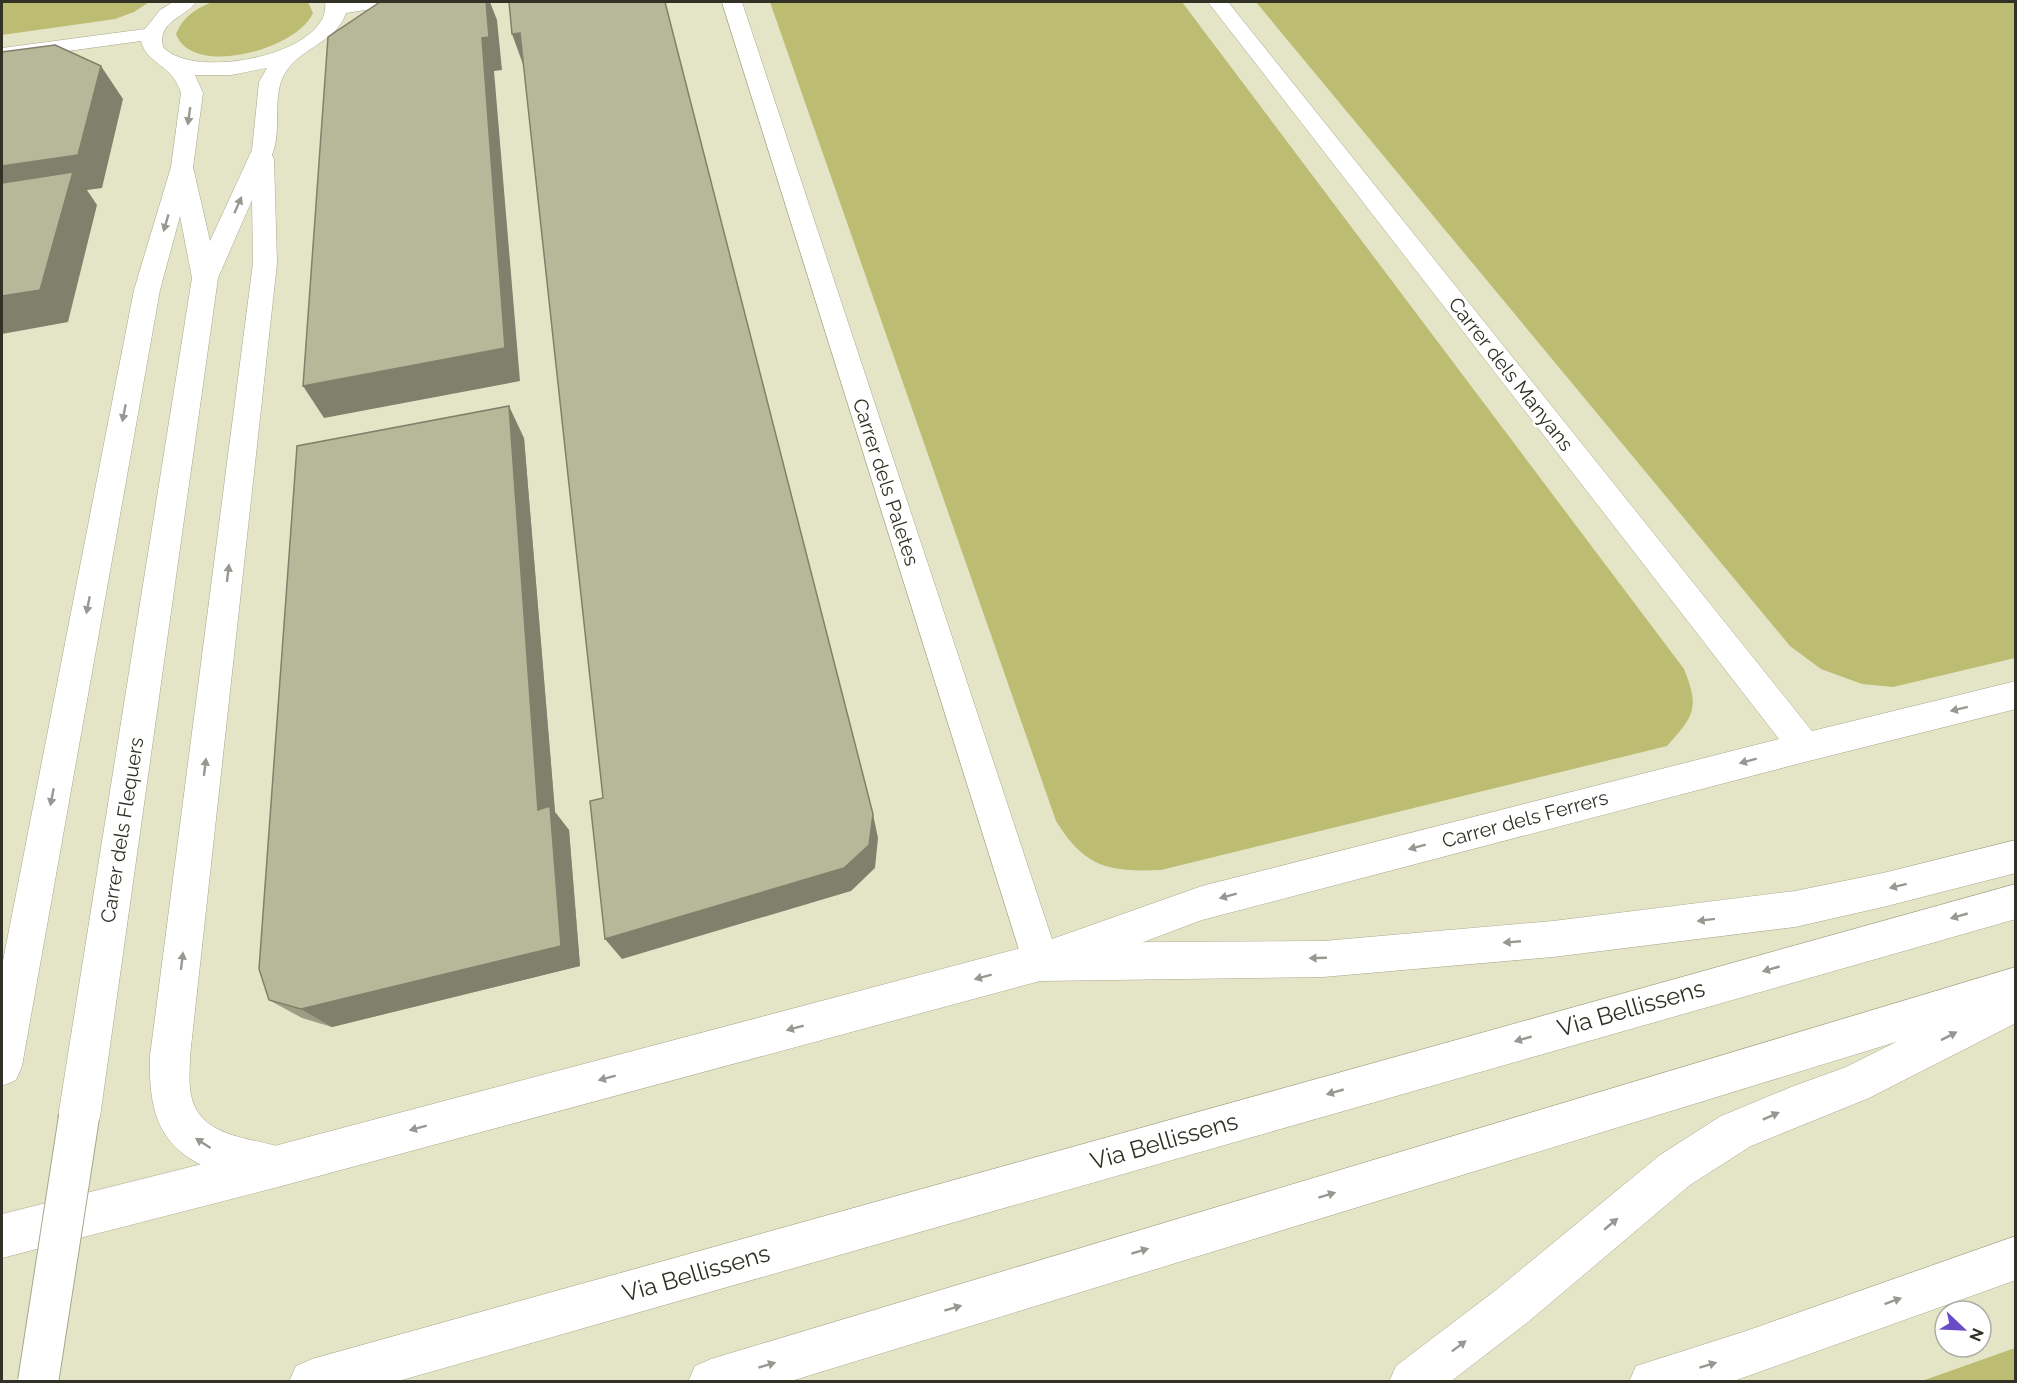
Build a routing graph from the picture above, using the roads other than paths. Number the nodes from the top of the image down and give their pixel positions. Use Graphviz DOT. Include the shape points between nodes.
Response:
graph roads {
  1 [pos="186,2"];
  2 [pos="385,2"];
  3 [pos="732,2"];
  4 [pos="1218,2"];
  5 [pos="336,5"];
  6 [pos="151,34"];
  7 [pos="295,51"];
  8 [pos="2,54"];
  9 [pos="174,64"];
  10 [pos="263,150"];
  11 [pos="182,167"];
  12 [pos="205,278"];
  13 [pos="2016,695"];
  14 [pos="1805,747"];
  15 [pos="2016,856"];
  16 [pos="2016,901"];
  17 [pos="1040,962"];
  18 [pos="2016,986"];
  19 [pos="2016,1002"];
  20 [pos="2,1066"];
  21 [pos="278,1166"];
  22 [pos="2,1236"];
  23 [pos="2016,1258"];
  24 [pos="39,1382"];
  25 [pos="312,1382"];
  26 [pos="711,1382"];
  27 [pos="1412,1382"];
  28 [pos="1652,1382"];
  1 -- 6 [label="street" via="159,20"];
  2 -- 5 [label="street"];
  3 -- 17 [label="street, Carrer dels Paletes"];
  4 -- 14 [label="street, Carrer dels Manyans"];
  5 -- 7 [label="street" via="332,22 318,37"];
  6 -- 8 [label="street"];
  6 -- 9 [label="street, Carrer dels Flequers" via="152,46 159,56"];
  7 -- 9 [label="street" via="232,68 200,69"];
  7 -- 10 [label="street, Carrer dels Flequers" via="278,66 270,82"];
  9 -- 11 [label="street, Carrer dels Flequers, one-way" via="188,80 192,93"];
  12 -- 10 [label="street, Carrer dels Flequers, one-way"];
  21 -- 10 [label="street, one-way" via="231,1157 204,1145 185,1130 171,1098 170,1056 265,262"];
  11 -- 12 [label="street, Carrer dels Flequers"];
  11 -- 20 [label="street, one-way" via="147,290"];
  12 -- 24 [label="street, Carrer dels Flequers, bridge"];
  13 -- 14 [label="street, Carrer dels Ferrers, one-way"];
  14 -- 17 [label="street, Carrer dels Ferrers, one-way" via="1202,903"];
  15 -- 17 [label="street, one-way" via="1795,909 1553,939 1323,959"];
  16 -- 25 [label="street, Via Bellissens, one-way"];
  17 -- 21 [label="street, one-way"];
  26 -- 18 [label="street, one-way"];
  27 -- 19 [label="street, one-way" via="1512,1306 1675,1170 1736,1131 1855,1084"];
  21 -- 22 [label="street"];
  28 -- 23 [label="street, one-way"];
}
